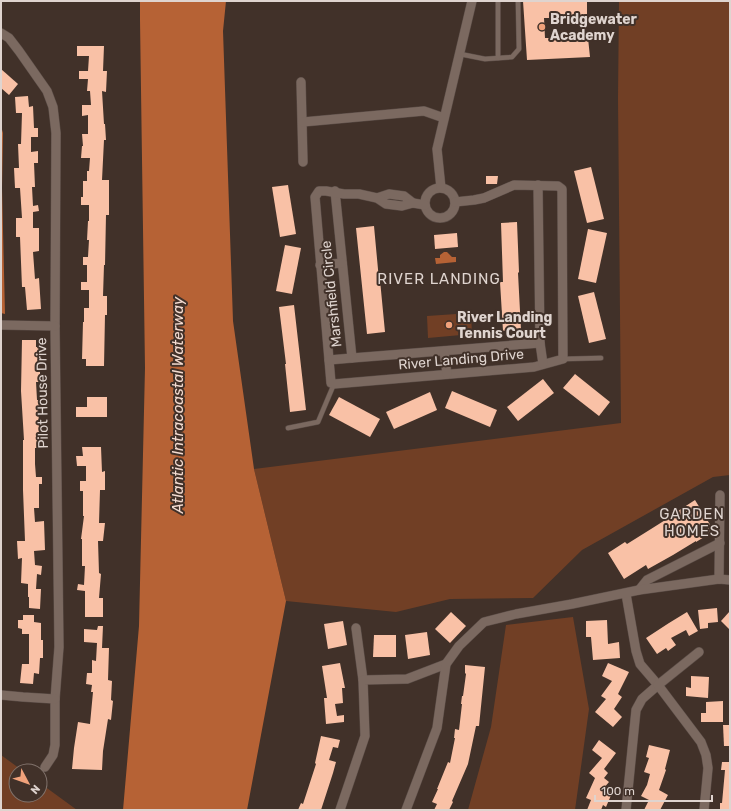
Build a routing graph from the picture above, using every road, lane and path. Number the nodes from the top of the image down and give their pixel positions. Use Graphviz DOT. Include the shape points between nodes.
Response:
graph roads {
  1 [pos="472,1"];
  2 [pos="498,1"];
  3 [pos="518,1"];
  4 [pos="1,33"];
  5 [pos="460,54"];
  6 [pos="498,58"];
  7 [pos="301,82"];
  8 [pos="444,118"];
  9 [pos="303,122"];
  10 [pos="303,162"];
  11 [pos="538,185"];
  12 [pos="441,188"];
  13 [pos="335,192"];
  14 [pos="455,202"];
  15 [pos="425,205"];
  16 [pos="342,263"];
  17 [pos="320,265"];
  18 [pos="1,325"];
  19 [pos="55,326"];
  20 [pos="540,343"];
  21 [pos="444,351"];
  22 [pos="352,358"];
  23 [pos="601,358"];
  24 [pos="563,359"];
  25 [pos="329,360"];
  26 [pos="543,364"];
  27 [pos="447,374"];
  28 [pos="334,384"];
  29 [pos="288,428"];
  30 [pos="720,495"];
  31 [pos="720,543"];
  32 [pos="719,579"];
  33 [pos="730,580"];
  34 [pos="639,590"];
  35 [pos="626,594"];
  36 [pos="356,628"];
  37 [pos="699,652"];
  38 [pos="446,664"];
  39 [pos="363,680"];
  40 [pos="658,685"];
  41 [pos="1,695"];
  42 [pos="55,698"];
  43 [pos="48,763"];
  44 [pos="340,810"];
  45 [pos="406,810"];
  46 [pos="626,810"];
  47 [pos="704,810"];
  1 -- 5 [label="street"];
  2 -- 6 [label="lane"];
  3 -- 6 [label="lane" via="519,49 512,58"];
  4 -- 19 [label="street, Pilot House Drive" via="9,38 19,51 47,92 53,107 56,141"];
  5 -- 6 [label="lane" via="485,59"];
  5 -- 8 [label="street"];
  7 -- 9 [label="street"];
  8 -- 9 [label="street" via="424,111"];
  8 -- 12 [label="street" via="436,149"];
  9 -- 10 [label="street"];
  11 -- 14 [label="street" via="514,185 484,198"];
  11 -- 20 [label="street"];
  11 -- 24 [label="street" via="558,186 562,189"];
  12 -- 14 [label="street" via="449,190"];
  12 -- 15 [label="street" via="429,193"];
  13 -- 15 [label="street" via="377,198 386,204"];
  13 -- 16 [label="street, Marshfield Circle"];
  13 -- 17 [label="street" via="326,190 319,192 315,197"];
  14 -- 15 [label="street" via="451,213 440,218 432,216"];
  16 -- 17 [label="street"];
  16 -- 22 [label="street, Marshfield Circle"];
  17 -- 25 [label="street"];
  18 -- 19 [label="street"];
  19 -- 42 [label="street, Pilot House Drive" via="59,647"];
  20 -- 21 [label="street, Marshfield Circle"];
  20 -- 26 [label="street"];
  21 -- 22 [label="street, Marshfield Circle"];
  21 -- 27 [label="street"];
  22 -- 25 [label="street"];
  23 -- 24 [label="lane"];
  24 -- 26 [label="street, River Landing Drive"];
  25 -- 28 [label="street" via="331,382"];
  26 -- 27 [label="street, River Landing Drive" via="534,367"];
  27 -- 28 [label="street, River Landing Drive"];
  28 -- 29 [label="lane" via="318,422"];
  30 -- 31 [label="street"];
  31 -- 32 [label="street"];
  31 -- 34 [label="street" via="647,580"];
  32 -- 33 [label="street"];
  32 -- 34 [label="street"];
  34 -- 35 [label="street"];
  35 -- 38 [label="street" via="484,622 459,646"];
  35 -- 40 [label="street" via="640,664"];
  36 -- 39 [label="street"];
  37 -- 40 [label="street"];
  38 -- 39 [label="street" via="407,679"];
  38 -- 45 [label="street" via="437,728"];
  39 -- 44 [label="street" via="365,736"];
  40 -- 46 [label="street" via="642,699 636,710"];
  40 -- 47 [label="street" via="701,742 706,755 708,768"];
  41 -- 42 [label="street"];
  42 -- 43 [label="street, Pilot House Drive" via="55,744 53,755"];
}
